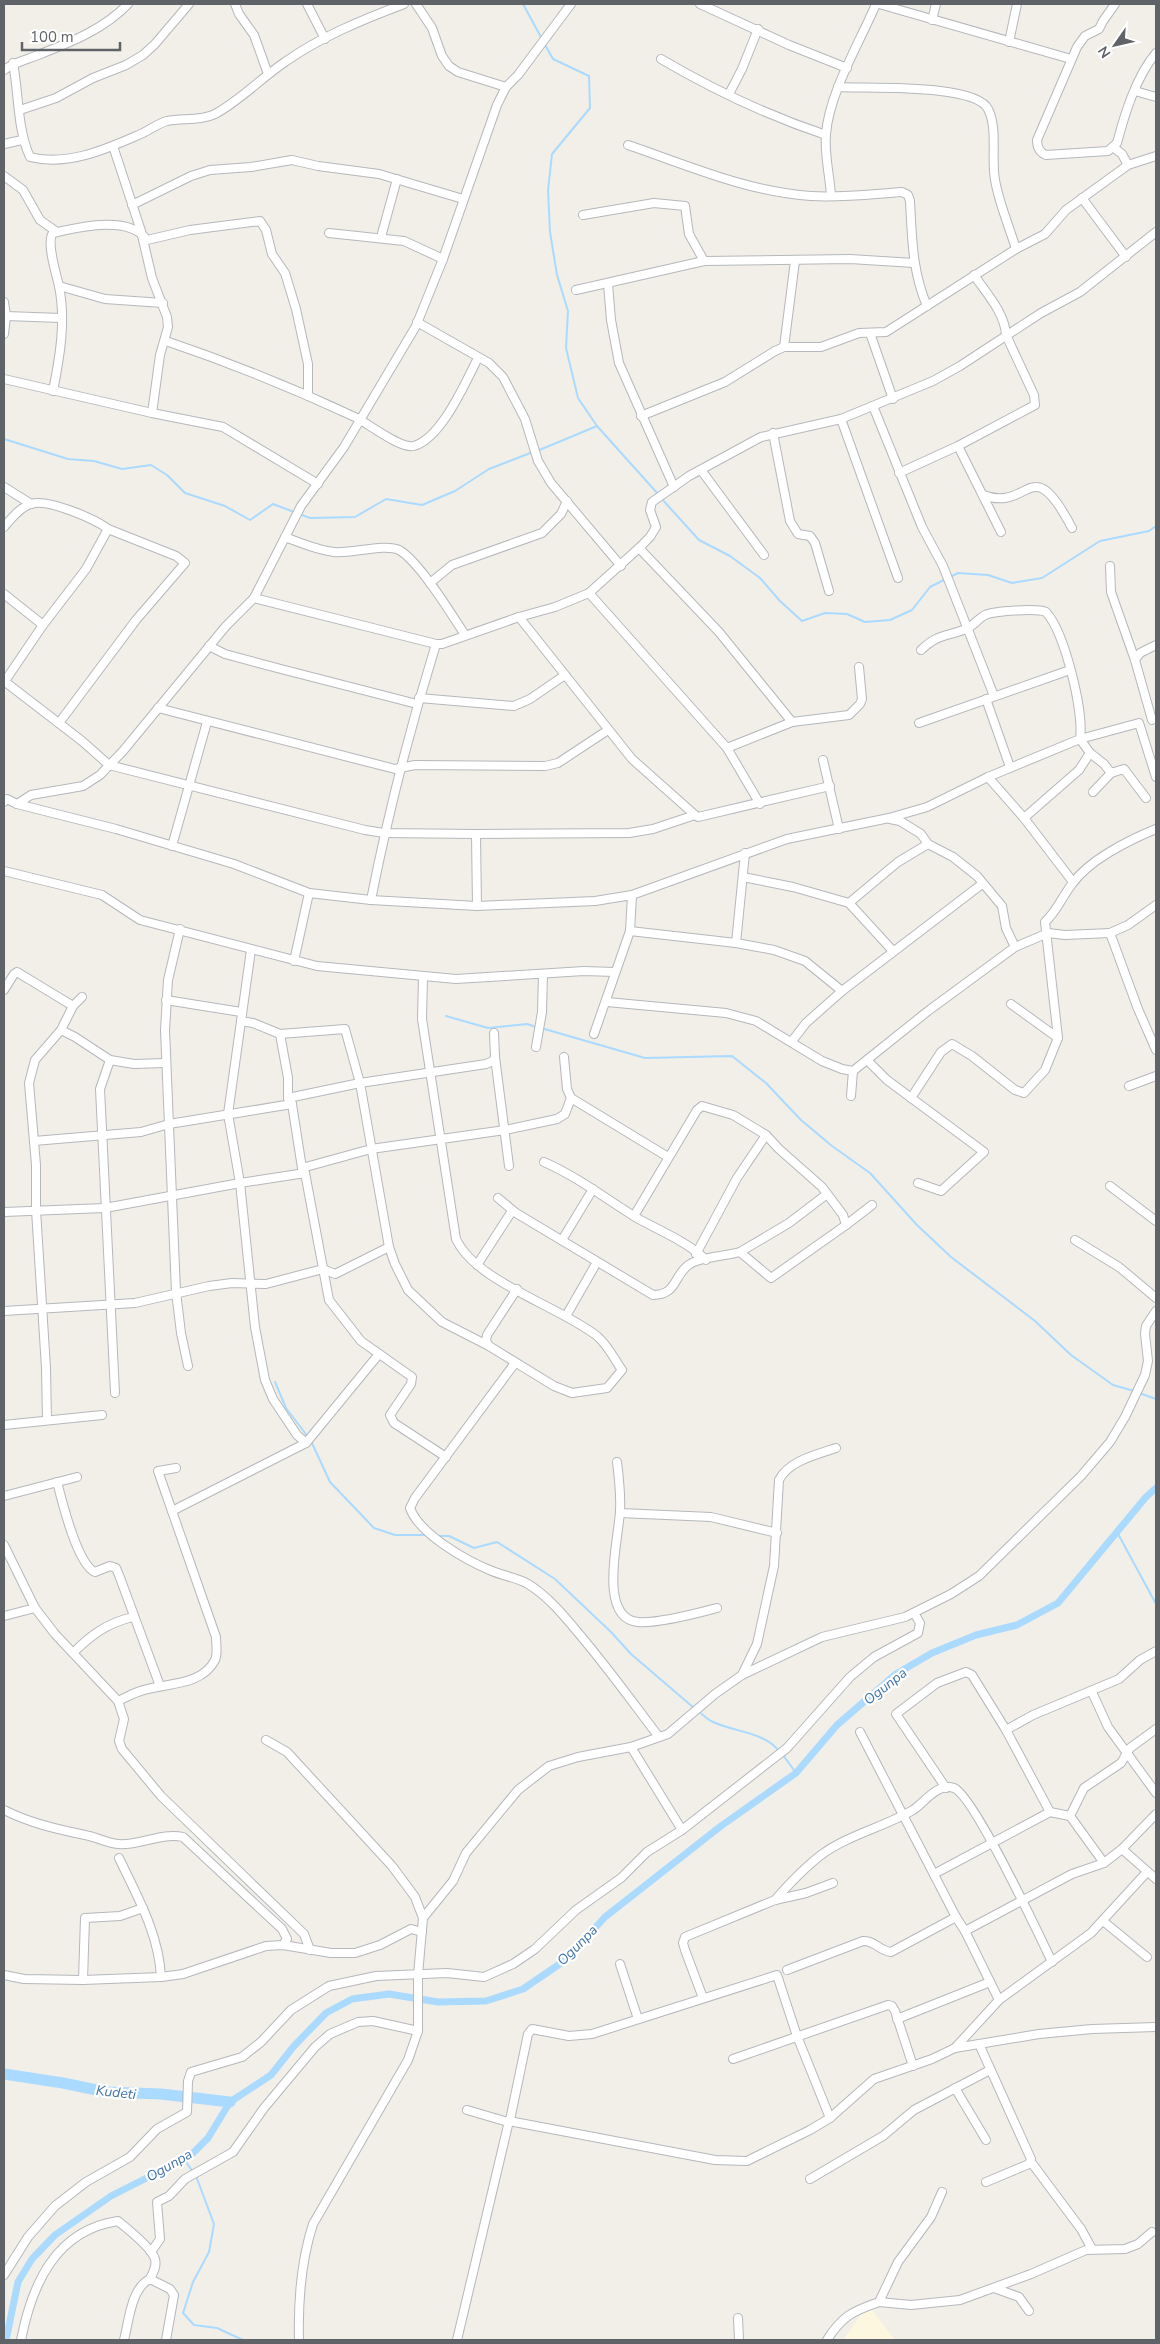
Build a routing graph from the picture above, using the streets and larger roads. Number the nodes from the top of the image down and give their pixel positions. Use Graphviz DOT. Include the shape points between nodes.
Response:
graph roads {
  1 [pos="128,4"];
  2 [pos="188,4"];
  3 [pos="235,4"];
  4 [pos="307,4"];
  5 [pos="404,4"];
  6 [pos="416,4"];
  7 [pos="571,4"];
  8 [pos="700,4"];
  9 [pos="877,4"];
  10 [pos="936,4"];
  11 [pos="1017,4"];
  12 [pos="1115,4"];
  13 [pos="932,20"];
  14 [pos="758,29"];
  15 [pos="324,39"];
  16 [pos="1009,42"];
  17 [pos="1156,53"];
  18 [pos="661,59"];
  19 [pos="1070,59"];
  20 [pos="13,63"];
  21 [pos="847,68"];
  22 [pos="4,70"];
  23 [pos="268,74"];
  24 [pos="506,87"];
  25 [pos="838,87"];
  26 [pos="1135,91"];
  27 [pos="729,94"];
  28 [pos="1156,97"];
  29 [pos="20,110"];
  30 [pos="826,134"];
  31 [pos="22,140"];
  32 [pos="4,144"];
  33 [pos="628,144"];
  34 [pos="113,146"];
  35 [pos="1113,147"];
  36 [pos="1156,156"];
  37 [pos="1128,165"];
  38 [pos="4,176"];
  39 [pos="397,179"];
  40 [pos="831,196"];
  41 [pos="1082,198"];
  42 [pos="462,199"];
  43 [pos="132,205"];
  44 [pos="583,215"];
  45 [pos="141,231"];
  46 [pos="57,232"];
  47 [pos="1156,232"];
  48 [pos="329,233"];
  49 [pos="381,237"];
  50 [pos="1016,249"];
  51 [pos="1126,257"];
  52 [pos="443,258"];
  53 [pos="704,261"];
  54 [pos="795,261"];
  55 [pos="914,263"];
  56 [pos="974,275"];
  57 [pos="608,284"];
  58 [pos="58,286"];
  59 [pos="576,290"];
  60 [pos="4,302"];
  61 [pos="163,303"];
  62 [pos="927,306"];
  63 [pos="6,316"];
  64 [pos="61,318"];
  65 [pos="417,322"];
  66 [pos="870,332"];
  67 [pos="4,334"];
  68 [pos="1006,335"];
  69 [pos="166,341"];
  70 [pos="784,348"];
  71 [pos="478,358"];
  72 [pos="4,379"];
  73 [pos="53,390"];
  74 [pos="308,396"];
  75 [pos="893,399"];
  76 [pos="873,406"];
  77 [pos="152,413"];
  78 [pos="641,416"];
  79 [pos="841,419"];
  80 [pos="360,420"];
  81 [pos="773,433"];
  82 [pos="958,446"];
  83 [pos="701,470"];
  84 [pos="899,473"];
  85 [pos="318,484"];
  86 [pos="4,487"];
  87 [pos="671,488"];
  88 [pos="983,495"];
  89 [pos="567,501"];
  90 [pos="31,504"];
  91 [pos="4,526"];
  92 [pos="1072,528"];
  93 [pos="108,529"];
  94 [pos="1001,532"];
  95 [pos="286,535"];
  96 [pos="639,548"];
  97 [pos="764,555"];
  98 [pos="621,566"];
  99 [pos="1110,566"];
  100 [pos="898,578"];
  101 [pos="430,583"];
  102 [pos="829,591"];
  103 [pos="589,593"];
  104 [pos="4,594"];
  105 [pos="254,598"];
  106 [pos="519,617"];
  107 [pos="43,625"];
  108 [pos="968,628"];
  109 [pos="465,635"];
  110 [pos="436,644"];
  111 [pos="1156,645"];
  112 [pos="209,646"];
  113 [pos="921,650"];
  114 [pos="1135,660"];
  115 [pos="859,668"];
  116 [pos="1070,670"];
  117 [pos="565,675"];
  118 [pos="4,681"];
  119 [pos="994,696"];
  120 [pos="986,700"];
  121 [pos="418,701"];
  122 [pos="158,708"];
  123 [pos="1154,720"];
  124 [pos="207,722"];
  125 [pos="792,722"];
  126 [pos="59,723"];
  127 [pos="919,723"];
  128 [pos="1139,723"];
  129 [pos="608,730"];
  130 [pos="1080,739"];
  131 [pos="727,748"];
  132 [pos="1090,753"];
  133 [pos="823,760"];
  134 [pos="109,765"];
  135 [pos="402,768"];
  136 [pos="1010,768"];
  137 [pos="1112,773"];
  138 [pos="988,777"];
  139 [pos="1156,777"];
  140 [pos="190,785"];
  141 [pos="830,786"];
  142 [pos="1093,792"];
  143 [pos="1146,798"];
  144 [pos="5,799"];
  145 [pos="17,804"];
  146 [pos="760,804"];
  147 [pos="695,815"];
  148 [pos="889,818"];
  149 [pos="1024,818"];
  150 [pos="839,829"];
  151 [pos="1156,829"];
  152 [pos="384,833"];
  153 [pos="476,834"];
  154 [pos="928,844"];
  155 [pos="172,846"];
  156 [pos="745,854"];
  157 [pos="4,871"];
  158 [pos="743,877"];
  159 [pos="1073,882"];
  160 [pos="982,884"];
  161 [pos="309,893"];
  162 [pos="632,894"];
  163 [pos="371,900"];
  164 [pos="848,903"];
  165 [pos="1156,905"];
  166 [pos="477,906"];
  167 [pos="180,929"];
  168 [pos="630,931"];
  169 [pos="1048,933"];
  170 [pos="1110,933"];
  171 [pos="736,943"];
  172 [pos="1015,946"];
  173 [pos="251,950"];
  174 [pos="893,951"];
  175 [pos="294,961"];
  176 [pos="615,972"];
  177 [pos="543,974"];
  178 [pos="422,977"];
  179 [pos="4,990"];
  180 [pos="842,991"];
  181 [pos="82,997"];
  182 [pos="166,1000"];
  183 [pos="607,1002"];
  184 [pos="1011,1004"];
  185 [pos="73,1006"];
  186 [pos="241,1012"];
  187 [pos="241,1021"];
  188 [pos="60,1030"];
  189 [pos="494,1033"];
  190 [pos="280,1034"];
  191 [pos="594,1034"];
  192 [pos="1058,1038"];
  193 [pos="792,1041"];
  194 [pos="536,1047"];
  195 [pos="1156,1050"];
  196 [pos="564,1057"];
  197 [pos="495,1058"];
  198 [pos="110,1060"];
  199 [pos="867,1060"];
  200 [pos="165,1063"];
  201 [pos="852,1071"];
  202 [pos="432,1072"];
  203 [pos="1156,1076"];
  204 [pos="360,1083"];
  205 [pos="1128,1086"];
  206 [pos="850,1096"];
  207 [pos="571,1098"];
  208 [pos="911,1098"];
  209 [pos="290,1101"];
  210 [pos="228,1114"];
  211 [pos="169,1124"];
  212 [pos="505,1130"];
  213 [pos="101,1134"];
  214 [pos="766,1135"];
  215 [pos="440,1139"];
  216 [pos="34,1141"];
  217 [pos="371,1149"];
  218 [pos="668,1157"];
  219 [pos="544,1162"];
  220 [pos="509,1166"];
  221 [pos="304,1170"];
  222 [pos="240,1183"];
  223 [pos="918,1183"];
  224 [pos="1110,1186"];
  225 [pos="593,1189"];
  226 [pos="827,1194"];
  227 [pos="173,1195"];
  228 [pos="498,1198"];
  229 [pos="872,1205"];
  230 [pos="105,1208"];
  231 [pos="36,1210"];
  232 [pos="512,1211"];
  233 [pos="4,1212"];
  234 [pos="634,1216"];
  235 [pos="1156,1221"];
  236 [pos="846,1224"];
  237 [pos="562,1240"];
  238 [pos="1075,1240"];
  239 [pos="389,1247"];
  240 [pos="697,1251"];
  241 [pos="740,1252"];
  242 [pos="706,1260"];
  243 [pos="597,1262"];
  244 [pos="694,1262"];
  245 [pos="477,1264"];
  246 [pos="323,1269"];
  247 [pos="251,1284"];
  248 [pos="517,1290"];
  249 [pos="176,1292"];
  250 [pos="1156,1298"];
  251 [pos="110,1304"];
  252 [pos="42,1309"];
  253 [pos="1156,1310"];
  254 [pos="4,1311"];
  255 [pos="566,1316"];
  256 [pos="489,1346"];
  257 [pos="1148,1353"];
  258 [pos="379,1354"];
  259 [pos="1156,1356"];
  260 [pos="515,1363"];
  261 [pos="188,1366"];
  262 [pos="116,1394"];
  263 [pos="102,1415"];
  264 [pos="47,1420"];
  265 [pos="4,1425"];
  266 [pos="306,1443"];
  267 [pos="836,1448"];
  268 [pos="446,1457"];
  269 [pos="618,1462"];
  270 [pos="176,1468"];
  271 [pos="77,1477"];
  272 [pos="57,1482"];
  273 [pos="4,1496"];
  274 [pos="172,1511"];
  275 [pos="620,1514"];
  276 [pos="777,1533"];
  277 [pos="4,1546"];
  278 [pos="35,1608"];
  279 [pos="718,1608"];
  280 [pos="914,1613"];
  281 [pos="4,1616"];
  282 [pos="133,1616"];
  283 [pos="1156,1651"];
  284 [pos="72,1653"];
  285 [pos="742,1675"];
  286 [pos="160,1686"];
  287 [pos="1092,1692"];
  288 [pos="118,1701"];
  289 [pos="1156,1729"];
  290 [pos="1006,1730"];
  291 [pos="860,1732"];
  292 [pos="659,1737"];
  293 [pos="266,1740"];
  294 [pos="631,1747"];
  295 [pos="1126,1754"];
  296 [pos="946,1788"];
  297 [pos="1156,1793"];
  298 [pos="4,1810"];
  299 [pos="1050,1812"];
  300 [pos="903,1814"];
  301 [pos="1156,1814"];
  302 [pos="1070,1816"];
  303 [pos="682,1830"];
  304 [pos="992,1842"];
  305 [pos="1122,1849"];
  306 [pos="119,1858"];
  307 [pos="1104,1863"];
  308 [pos="1147,1872"];
  309 [pos="934,1874"];
  310 [pos="1156,1879"];
  311 [pos="833,1883"];
  312 [pos="775,1900"];
  313 [pos="1022,1901"];
  314 [pos="143,1908"];
  315 [pos="956,1917"];
  316 [pos="423,1918"];
  317 [pos="1103,1921"];
  318 [pos="965,1931"];
  319 [pos="422,1932"];
  320 [pos="283,1945"];
  321 [pos="310,1950"];
  322 [pos="1147,1957"];
  323 [pos="1052,1962"];
  324 [pos="620,1964"];
  325 [pos="787,1970"];
  326 [pos="4,1975"];
  327 [pos="161,1977"];
  328 [pos="418,1977"];
  329 [pos="83,1980"];
  330 [pos="990,1982"];
  331 [pos="703,1998"];
  332 [pos="999,2000"];
  333 [pos="638,2019"];
  334 [pos="897,2019"];
  335 [pos="1156,2027"];
  336 [pos="418,2030"];
  337 [pos="797,2036"];
  338 [pos="979,2044"];
  339 [pos="954,2048"];
  340 [pos="733,2059"];
  341 [pos="913,2066"];
  342 [pos="990,2070"];
  343 [pos="955,2088"];
  344 [pos="467,2110"];
  345 [pos="830,2118"];
  346 [pos="509,2121"];
  347 [pos="986,2140"];
  348 [pos="1031,2162"];
  349 [pos="810,2178"];
  350 [pos="986,2182"];
  351 [pos="942,2192"];
  352 [pos="1152,2232"];
  353 [pos="1092,2248"];
  354 [pos="151,2252"];
  355 [pos="4,2275"];
  356 [pos="150,2279"];
  357 [pos="994,2288"];
  358 [pos="879,2302"];
  359 [pos="1029,2311"];
  360 [pos="738,2318"];
  361 [pos="21,2340"];
  362 [pos="124,2340"];
  363 [pos="166,2340"];
  364 [pos="300,2340"];
  365 [pos="457,2340"];
  366 [pos="739,2340"];
  367 [pos="827,2340"];
  1 -- 20 [label="street" via="90,32"];
  2 -- 29 [label="street" via="143,55 56,98"];
  3 -- 23 [label="street" via="254,35"];
  4 -- 15 [label="street"];
  5 -- 15 [label="street"];
  6 -- 24 [label="street" via="432,28 449,66 458,72"];
  7 -- 24 [label="street"];
  8 -- 14 [label="street"];
  9 -- 13 [label="street"];
  9 -- 21 [label="street"];
  10 -- 13 [label="street"];
  11 -- 16 [label="street"];
  12 -- 19 [label="street" via="1099,29 1085,36"];
  13 -- 16 [label="street"];
  14 -- 21 [label="street"];
  14 -- 27 [label="street"];
  15 -- 23 [label="street"];
  16 -- 19 [label="street"];
  17 -- 26 [label="street"];
  18 -- 27 [label="street"];
  19 -- 35 [label="street" via="1042,122 1036,140 1038,148 1046,156 1108,152"];
  20 -- 22 [label="street"];
  20 -- 29 [label="street"];
  21 -- 25 [label="street"];
  23 -- 34 [label="street" via="207,118 166,122"];
  24 -- 42 [label="street"];
  25 -- 30 [label="street"];
  25 -- 50 [label="street" via="929,90 983,101 993,128 995,181"];
  26 -- 28 [label="street"];
  26 -- 35 [label="street" via="1118,143"];
  27 -- 30 [label="street" via="802,127"];
  29 -- 31 [label="street"];
  30 -- 40 [label="street"];
  31 -- 32 [label="street"];
  31 -- 34 [label="street" via="30,157 38,159 70,159"];
  33 -- 40 [label="street" via="729,180 765,189"];
  34 -- 43 [label="street"];
  35 -- 37 [label="street"];
  36 -- 37 [label="street"];
  37 -- 41 [label="street"];
  38 -- 46 [label="street" via="23,190 40,220"];
  39 -- 42 [label="street"];
  39 -- 43 [label="street" via="292,160 210,170 190,176"];
  39 -- 49 [label="street"];
  40 -- 55 [label="street" via="902,192 908,195"];
  41 -- 50 [label="street" via="1066,210 1045,234"];
  41 -- 51 [label="street"];
  42 -- 52 [label="street"];
  43 -- 45 [label="street"];
  44 -- 53 [label="street" via="654,203 685,206 689,234"];
  45 -- 46 [label="street" via="123,226 90,225"];
  45 -- 61 [label="street" via="152,278"];
  45 -- 74 [label="street" via="147,240 190,230 260,221 266,230 272,254 285,273 296,309 308,364"];
  46 -- 58 [label="street" via="51,234 50,242"];
  47 -- 51 [label="street"];
  48 -- 49 [label="street"];
  49 -- 52 [label="street" via="404,241"];
  50 -- 56 [label="street"];
  51 -- 68 [label="street" via="1080,292"];
  52 -- 65 [label="street"];
  53 -- 54 [label="street"];
  53 -- 57 [label="street"];
  54 -- 55 [label="street" via="850,259"];
  54 -- 70 [label="street"];
  55 -- 62 [label="street"];
  56 -- 62 [label="street"];
  56 -- 68 [label="street" via="1001,316"];
  57 -- 59 [label="street"];
  57 -- 78 [label="street" via="619,364"];
  58 -- 61 [label="street" via="105,299"];
  58 -- 64 [label="street"];
  60 -- 63 [label="street"];
  61 -- 69 [label="street" via="168,327"];
  62 -- 66 [label="street" via="886,332"];
  63 -- 64 [label="street"];
  63 -- 67 [label="street"];
  64 -- 73 [label="street" via="60,353"];
  65 -- 71 [label="street"];
  65 -- 80 [label="street" via="405,348 377,388"];
  66 -- 70 [label="street" via="821,347"];
  66 -- 75 [label="street"];
  68 -- 75 [label="street" via="960,366"];
  68 -- 82 [label="street" via="1034,395 1035,405"];
  69 -- 74 [label="street"];
  69 -- 77 [label="street" via="160,355"];
  70 -- 78 [label="street" via="725,382"];
  71 -- 80 [label="street" via="435,432 418,445 401,444"];
  71 -- 89 [label="street" via="489,363 503,377 526,419 538,461"];
  72 -- 73 [label="street"];
  73 -- 77 [label="street"];
  74 -- 80 [label="street"];
  75 -- 76 [label="street"];
  76 -- 79 [label="street"];
  76 -- 84 [label="street"];
  77 -- 85 [label="street" via="222,427"];
  78 -- 87 [label="street"];
  79 -- 81 [label="street"];
  79 -- 100 [label="street"];
  80 -- 85 [label="street"];
  81 -- 83 [label="street" via="745,444"];
  81 -- 102 [label="street" via="790,521 798,534 810,536 815,543"];
  82 -- 84 [label="street"];
  82 -- 88 [label="street"];
  83 -- 87 [label="street"];
  83 -- 97 [label="street"];
  84 -- 108 [label="street"];
  85 -- 95 [label="street" via="301,506"];
  86 -- 90 [label="street"];
  87 -- 96 [label="street" via="652,502 650,510 656,527"];
  88 -- 92 [label="street" via="1000,498 1034,486 1043,487 1058,502"];
  88 -- 94 [label="street"];
  89 -- 98 [label="street"];
  89 -- 101 [label="street" via="561,514 542,533 452,565"];
  90 -- 91 [label="street"];
  90 -- 93 [label="street" via="59,507 99,522"];
  93 -- 107 [label="street" via="86,569"];
  93 -- 126 [label="street" via="176,556 185,563 136,620"];
  95 -- 101 [label="street" via="335,552 400,550"];
  95 -- 105 [label="street"];
  96 -- 98 [label="street"];
  96 -- 125 [label="street" via="719,632"];
  98 -- 103 [label="street"];
  99 -- 114 [label="street" via="1111,592"];
  101 -- 109 [label="street"];
  103 -- 106 [label="street"];
  103 -- 131 [label="street"];
  104 -- 107 [label="street"];
  105 -- 110 [label="street"];
  105 -- 112 [label="street"];
  106 -- 109 [label="street"];
  106 -- 117 [label="street"];
  107 -- 118 [label="street"];
  108 -- 113 [label="street" via="937,636"];
  108 -- 116 [label="street" via="992,612 1043,611 1049,615 1060,637"];
  108 -- 119 [label="street"];
  109 -- 110 [label="street"];
  110 -- 121 [label="street"];
  111 -- 114 [label="street"];
  112 -- 121 [label="street" via="225,654 277,668"];
  112 -- 122 [label="street"];
  114 -- 123 [label="street"];
  115 -- 125 [label="street" via="862,699 849,716"];
  116 -- 119 [label="street"];
  116 -- 130 [label="street" via="1077,697"];
  117 -- 121 [label="street" via="514,706"];
  117 -- 129 [label="street"];
  118 -- 126 [label="street"];
  119 -- 120 [label="street"];
  120 -- 127 [label="street"];
  120 -- 136 [label="street"];
  121 -- 135 [label="street"];
  122 -- 124 [label="street"];
  122 -- 134 [label="street"];
  123 -- 128 [label="street"];
  124 -- 135 [label="street" via="265,734 388,769"];
  124 -- 140 [label="street"];
  125 -- 131 [label="street"];
  126 -- 134 [label="street"];
  128 -- 130 [label="street"];
  128 -- 139 [label="street"];
  129 -- 135 [label="street" via="558,764 415,765"];
  129 -- 147 [label="street" via="632,759"];
  130 -- 132 [label="street"];
  130 -- 136 [label="street"];
  131 -- 146 [label="street"];
  132 -- 137 [label="street"];
  132 -- 149 [label="street" via="1079,770"];
  133 -- 141 [label="street"];
  134 -- 140 [label="street"];
  134 -- 145 [label="street" via="83,786 31,794"];
  135 -- 152 [label="street"];
  136 -- 138 [label="street"];
  137 -- 142 [label="street"];
  137 -- 143 [label="street" via="1124,769"];
  138 -- 148 [label="street" via="939,802"];
  138 -- 149 [label="street"];
  140 -- 152 [label="street"];
  140 -- 155 [label="street"];
  141 -- 146 [label="street"];
  141 -- 150 [label="street"];
  144 -- 145 [label="street"];
  145 -- 155 [label="street"];
  146 -- 147 [label="street"];
  147 -- 153 [label="street" via="634,833"];
  148 -- 150 [label="street"];
  148 -- 154 [label="street" via="921,834"];
  149 -- 159 [label="street"];
  150 -- 156 [label="street" via="787,839"];
  151 -- 159 [label="street" via="1113,851"];
  152 -- 153 [label="street"];
  152 -- 163 [label="street"];
  153 -- 166 [label="street"];
  154 -- 160 [label="street" via="953,857"];
  154 -- 164 [label="street" via="898,862"];
  155 -- 161 [label="street" via="234,864"];
  156 -- 158 [label="street"];
  156 -- 162 [label="street"];
  157 -- 167 [label="street" via="102,895 140,920"];
  158 -- 164 [label="street"];
  158 -- 171 [label="street"];
  159 -- 169 [label="street" via="1053,915 1045,922"];
  160 -- 172 [label="street" via="998,898"];
  160 -- 174 [label="street"];
  161 -- 163 [label="street"];
  161 -- 175 [label="street"];
  162 -- 166 [label="street" via="595,900"];
  162 -- 168 [label="street"];
  163 -- 166 [label="street"];
  164 -- 174 [label="street"];
  165 -- 170 [label="street" via="1128,925"];
  167 -- 173 [label="street"];
  167 -- 182 [label="street"];
  168 -- 171 [label="street"];
  168 -- 176 [label="street"];
  169 -- 170 [label="street"];
  169 -- 172 [label="street"];
  169 -- 192 [label="street"];
  170 -- 195 [label="street"];
  171 -- 180 [label="street" via="774,950 805,962"];
  172 -- 199 [label="street"];
  173 -- 175 [label="street"];
  173 -- 186 [label="street"];
  174 -- 180 [label="street"];
  175 -- 178 [label="street"];
  176 -- 177 [label="street"];
  176 -- 183 [label="street"];
  177 -- 178 [label="street" via="456,979"];
  177 -- 194 [label="street" via="542,1012"];
  178 -- 202 [label="street" via="421,1006"];
  179 -- 185 [label="street" via="17,972"];
  180 -- 193 [label="street" via="806,1023"];
  181 -- 185 [label="street"];
  182 -- 186 [label="street"];
  182 -- 200 [label="street"];
  183 -- 191 [label="street"];
  183 -- 193 [label="street" via="738,1016 756,1020"];
  184 -- 192 [label="street"];
  185 -- 188 [label="street"];
  186 -- 187 [label="street"];
  187 -- 190 [label="street"];
  187 -- 210 [label="street"];
  188 -- 198 [label="street"];
  188 -- 216 [label="street" via="35,1060 32,1069 29,1083"];
  189 -- 197 [label="street"];
  190 -- 204 [label="street" via="346,1029"];
  190 -- 209 [label="street"];
  192 -- 208 [label="street" via="1045,1070 1026,1092 1015,1090 952,1044 941,1052"];
  193 -- 201 [label="street" via="822,1061"];
  196 -- 207 [label="street"];
  197 -- 202 [label="street" via="486,1064"];
  197 -- 212 [label="street"];
  198 -- 200 [label="street" via="134,1064"];
  198 -- 213 [label="street" via="100,1089"];
  199 -- 201 [label="street"];
  199 -- 208 [label="street"];
  200 -- 211 [label="street"];
  201 -- 206 [label="street"];
  202 -- 204 [label="street"];
  202 -- 215 [label="street"];
  203 -- 205 [label="street"];
  204 -- 209 [label="street"];
  204 -- 217 [label="street"];
  207 -- 212 [label="street" via="565,1114 557,1119"];
  207 -- 218 [label="street"];
  208 -- 223 [label="street" via="984,1152 941,1191"];
  209 -- 210 [label="street"];
  209 -- 221 [label="street"];
  210 -- 211 [label="street"];
  210 -- 222 [label="street"];
  211 -- 213 [label="street" via="140,1132"];
  211 -- 227 [label="street"];
  212 -- 215 [label="street"];
  212 -- 220 [label="street"];
  213 -- 216 [label="street"];
  213 -- 230 [label="street"];
  214 -- 218 [label="street" via="733,1115 702,1106"];
  214 -- 226 [label="street"];
  214 -- 240 [label="street" via="737,1178"];
  215 -- 217 [label="street"];
  215 -- 245 [label="street" via="456,1239"];
  216 -- 231 [label="street"];
  217 -- 221 [label="street"];
  217 -- 239 [label="street"];
  218 -- 234 [label="street"];
  219 -- 225 [label="street"];
  221 -- 222 [label="street"];
  221 -- 246 [label="street"];
  222 -- 227 [label="street"];
  222 -- 247 [label="street"];
  224 -- 235 [label="street"];
  225 -- 234 [label="street"];
  225 -- 237 [label="street"];
  226 -- 236 [label="street"];
  226 -- 241 [label="street" via="789,1223"];
  227 -- 230 [label="street"];
  227 -- 249 [label="street"];
  228 -- 232 [label="street"];
  229 -- 236 [label="street"];
  230 -- 231 [label="street"];
  230 -- 251 [label="street"];
  231 -- 233 [label="street"];
  231 -- 252 [label="street"];
  232 -- 237 [label="street"];
  232 -- 245 [label="street"];
  234 -- 240 [label="street"];
  236 -- 241 [label="street" via="771,1278"];
  237 -- 243 [label="street"];
  238 -- 250 [label="street" via="1119,1267"];
  239 -- 246 [label="street" via="335,1274"];
  239 -- 256 [label="street" via="401,1278 422,1304 442,1322"];
  240 -- 242 [label="street"];
  240 -- 244 [label="street"];
  241 -- 242 [label="street"];
  242 -- 244 [label="street"];
  243 -- 244 [label="street" via="644,1291 660,1295 672,1288 680,1274"];
  243 -- 255 [label="street"];
  245 -- 248 [label="street"];
  246 -- 247 [label="street" via="273,1282"];
  246 -- 258 [label="street" via="329,1300 361,1341"];
  247 -- 249 [label="street" via="232,1283"];
  247 -- 266 [label="street" via="265,1380 297,1435"];
  248 -- 255 [label="street"];
  248 -- 256 [label="street" via="487,1335"];
  249 -- 251 [label="street" via="135,1303"];
  249 -- 261 [label="street"];
  251 -- 252 [label="street"];
  251 -- 262 [label="street"];
  252 -- 254 [label="street"];
  252 -- 264 [label="street"];
  253 -- 257 [label="street" via="1146,1326"];
  255 -- 260 [label="street" via="598,1336 609,1350 622,1370 613,1384 601,1390 572,1393"];
  256 -- 260 [label="street"];
  257 -- 259 [label="street"];
  257 -- 280 [label="street" via="1145,1375 1125,1417 1096,1458 978,1576"];
  258 -- 266 [label="street"];
  258 -- 268 [label="street" via="412,1377 411,1384 390,1415 394,1423"];
  260 -- 268 [label="street"];
  263 -- 264 [label="street"];
  264 -- 265 [label="street"];
  266 -- 274 [label="street"];
  267 -- 276 [label="street" via="808,1458 781,1475"];
  268 -- 292 [label="street" via="410,1508 413,1518 466,1558 539,1592 593,1651"];
  269 -- 275 [label="street"];
  270 -- 274 [label="street" via="158,1472"];
  271 -- 272 [label="street"];
  272 -- 273 [label="street"];
  272 -- 282 [label="street" via="74,1540 88,1567 95,1572 110,1566 116,1568"];
  274 -- 286 [label="street" via="216,1637 217,1653 210,1666 195,1677 178,1684"];
  275 -- 276 [label="street" via="711,1517"];
  275 -- 279 [label="street" via="613,1589 622,1614 637,1622"];
  276 -- 285 [label="street" via="774,1566 759,1634"];
  277 -- 278 [label="street"];
  278 -- 281 [label="street"];
  278 -- 284 [label="street"];
  280 -- 285 [label="street" via="886,1623 822,1637"];
  280 -- 303 [label="street" via="920,1623 918,1633 874,1657 850,1677 787,1748"];
  282 -- 284 [label="street" via="98,1630"];
  282 -- 286 [label="street"];
  283 -- 287 [label="street" via="1119,1679"];
  284 -- 288 [label="street"];
  285 -- 292 [label="street" via="668,1734"];
  286 -- 288 [label="street"];
  287 -- 290 [label="street" via="1033,1715"];
  287 -- 295 [label="street" via="1108,1727"];
  288 -- 321 [label="street" via="124,1719 119,1741 122,1749 161,1796 304,1934"];
  289 -- 295 [label="street"];
  290 -- 296 [label="street" via="972,1675 966,1672 937,1683 898,1712 896,1718"];
  290 -- 299 [label="street"];
  291 -- 300 [label="street"];
  292 -- 294 [label="street"];
  293 -- 316 [label="street" via="287,1752 392,1866 415,1897"];
  294 -- 303 [label="street"];
  294 -- 316 [label="street" via="600,1751 556,1764 524,1784 466,1853 453,1881"];
  295 -- 297 [label="street"];
  295 -- 302 [label="street" via="1121,1764 1084,1788"];
  296 -- 300 [label="street"];
  296 -- 304 [label="street" via="956,1788 964,1797"];
  298 -- 320 [label="street" via="56,1830 118,1844 183,1837 282,1929 286,1939"];
  299 -- 302 [label="street"];
  299 -- 304 [label="street"];
  300 -- 309 [label="street"];
  300 -- 312 [label="street" via="822,1855"];
  301 -- 305 [label="street"];
  302 -- 307 [label="street"];
  303 -- 328 [label="street" via="647,1852 621,1878 576,1910 535,1949 513,1964 484,1976 447,1973"];
  304 -- 309 [label="street"];
  304 -- 313 [label="street"];
  305 -- 307 [label="street"];
  305 -- 308 [label="street"];
  306 -- 314 [label="street"];
  307 -- 313 [label="street" via="1072,1874"];
  308 -- 310 [label="street"];
  308 -- 317 [label="street"];
  309 -- 315 [label="street"];
  311 -- 312 [label="street"];
  312 -- 331 [label="street" via="685,1937 685,1950"];
  313 -- 318 [label="street"];
  313 -- 323 [label="street"];
  314 -- 327 [label="street" via="158,1947"];
  314 -- 329 [label="street" via="120,1916 84,1918"];
  315 -- 318 [label="street"];
  315 -- 325 [label="street" via="891,1952 863,1941"];
  316 -- 319 [label="street"];
  317 -- 322 [label="street"];
  317 -- 323 [label="street"];
  318 -- 330 [label="street"];
  319 -- 321 [label="street" via="411,1929 355,1953"];
  319 -- 328 [label="street"];
  320 -- 321 [label="street"];
  320 -- 327 [label="street" via="259,1948 201,1969"];
  323 -- 332 [label="street"];
  324 -- 333 [label="street"];
  326 -- 329 [label="street" via="24,1979"];
  327 -- 329 [label="street"];
  328 -- 336 [label="street"];
  328 -- 355 [label="street" via="376,1976 329,1986 291,2010 242,2057 191,2072 188,2111 157,2129 130,2157 80,2186 54,2206"];
  330 -- 332 [label="street"];
  330 -- 334 [label="street"];
  331 -- 333 [label="street"];
  331 -- 337 [label="street" via="777,1975"];
  332 -- 339 [label="street"];
  333 -- 346 [label="street" via="580,2036 532,2029"];
  334 -- 337 [label="street" via="892,2006 888,2006"];
  334 -- 341 [label="street"];
  335 -- 338 [label="street" via="1039,2034"];
  336 -- 354 [label="street" via="365,2021 330,2034 315,2047 264,2108 233,2152 185,2179 169,2196 157,2202 160,2239"];
  336 -- 364 [label="street" via="408,2060 313,2224 302,2267"];
  337 -- 340 [label="street"];
  337 -- 345 [label="street"];
  338 -- 339 [label="street"];
  338 -- 342 [label="street"];
  339 -- 341 [label="street"];
  341 -- 345 [label="street" via="874,2079"];
  342 -- 343 [label="street"];
  342 -- 348 [label="street"];
  343 -- 347 [label="street"];
  343 -- 349 [label="street" via="914,2110 883,2136"];
  344 -- 346 [label="street"];
  345 -- 346 [label="street" via="756,2158 734,2162"];
  346 -- 365 [label="street"];
  348 -- 350 [label="street"];
  348 -- 353 [label="street"];
  351 -- 358 [label="street" via="931,2217 898,2262"];
  352 -- 353 [label="street" via="1138,2244 1125,2249"];
  353 -- 357 [label="street"];
  354 -- 356 [label="street" via="156,2266"];
  354 -- 361 [label="street" via="118,2221 103,2223 80,2233 42,2276 30,2300"];
  356 -- 362 [label="street" via="137,2291"];
  356 -- 363 [label="street" via="170,2288 174,2295"];
  357 -- 358 [label="street" via="948,2303 912,2305"];
  357 -- 359 [label="street" via="1020,2297"];
  358 -- 367 [label="street" via="851,2312 839,2322"];
  360 -- 366 [label="street"];
}
